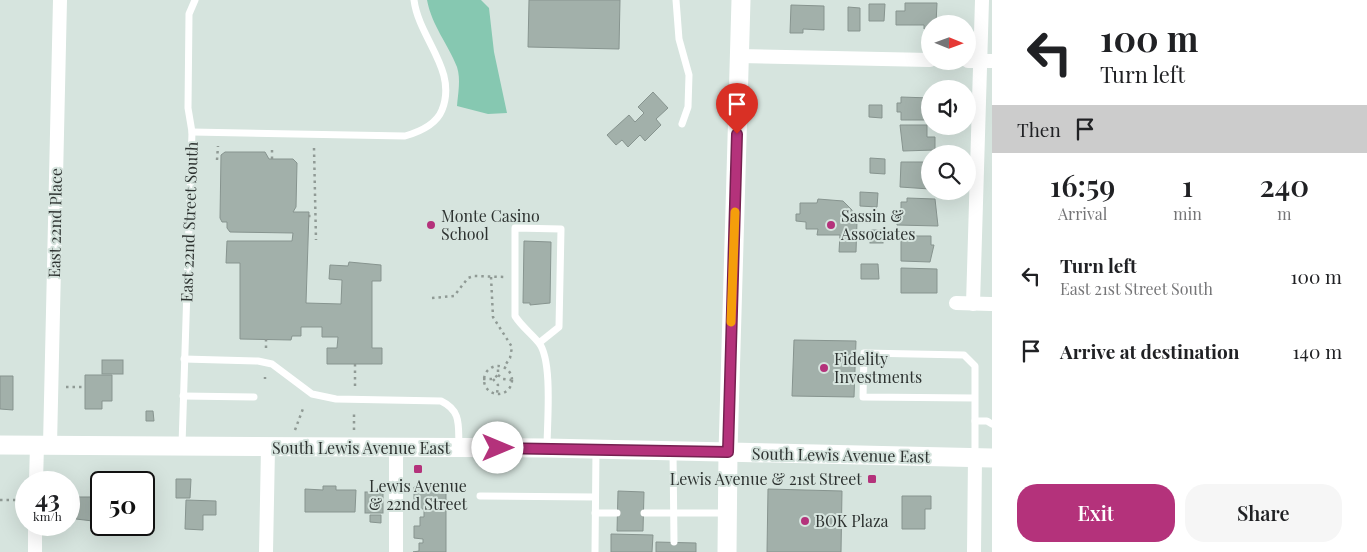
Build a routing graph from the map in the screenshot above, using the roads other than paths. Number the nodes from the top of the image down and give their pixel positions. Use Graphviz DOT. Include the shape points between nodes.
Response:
graph roads {
  1 [pos="195,0"];
  2 [pos="414,0"];
  3 [pos="676,0"];
  4 [pos="740,0"];
  5 [pos="982,0"];
  6 [pos="58,1"];
  7 [pos="739,56"];
  8 [pos="921,60"];
  9 [pos="980,61"];
  10 [pos="682,124"];
  11 [pos="192,132"];
  12 [pos="956,304"];
  13 [pos="973,304"];
  14 [pos="991,304"];
  15 [pos="539,343"];
  16 [pos="184,359"];
  17 [pos="183,396"];
  18 [pos="254,397"];
  19 [pos="974,398"];
  20 [pos="975,421"];
  21 [pos="992,424"];
  22 [pos="0,445"];
  23 [pos="44,445"];
  24 [pos="182,446"];
  25 [pos="396,447"];
  26 [pos="268,448"];
  27 [pos="459,448"];
  28 [pos="547,448"];
  29 [pos="596,449"];
  30 [pos="673,451"];
  31 [pos="728,452"];
  32 [pos="984,458"];
  33 [pos="38,471"];
  34 [pos="480,496"];
  35 [pos="595,497"];
  36 [pos="595,513"];
  37 [pos="617,513"];
  38 [pos="644,513"];
  39 [pos="674,513"];
  40 [pos="728,513"];
  41 [pos="35,536"];
  42 [pos="674,542"];
  43 [pos="35,552"];
  44 [pos="266,552"];
  45 [pos="396,552"];
  46 [pos="595,552"];
  47 [pos="727,552"];
  48 [pos="974,552"];
  1 -- 11 [label="lane, East 22nd Street South" via="189,14 188,108"];
  2 -- 11 [label="lane" via="419,21 445,73 447,85 440,115 417,133 405,136"];
  3 -- 10 [label="lane" via="679,39 689,75 688,107"];
  4 -- 7 [label="main road"];
  5 -- 9 [label="street"];
  6 -- 23 [label="street, East 22nd Place" via="52,386"];
  7 -- 8 [label="street"];
  7 -- 31 [label="main road"];
  9 -- 13 [label="street"];
  11 -- 16 [label="lane, East 22nd Street South"];
  12 -- 13 [label="street"];
  13 -- 14 [label="street"];
  15 -- 15 [label="lane" via="515,316 515,228 561,229 559,327"];
  15 -- 28 [label="lane" via="548,380"];
  16 -- 17 [label="lane, East 22nd Street South"];
  16 -- 27 [label="lane" via="272,364 312,394 336,399 441,401 452,406 456,414"];
  17 -- 18 [label="lane"];
  17 -- 24 [label="lane, East 22nd Street South"];
  19 -- 19 [label="lane" via="975,366 964,355 864,353 863,397"];
  19 -- 20 [label="lane"];
  20 -- 21 [label="lane"];
  20 -- 32 [label="lane"];
  22 -- 23 [label="main road, South Lewis Avenue East"];
  23 -- 24 [label="main road, South Lewis Avenue East"];
  23 -- 33 [label="street, East 22nd Place"];
  24 -- 26 [label="main road, South Lewis Avenue East"];
  25 -- 26 [label="main road, South Lewis Avenue East"];
  25 -- 27 [label="main road, South Lewis Avenue East"];
  25 -- 45 [label="street"];
  26 -- 44 [label="street"];
  27 -- 28 [label="main road, South Lewis Avenue East"];
  28 -- 29 [label="main road, South Lewis Avenue East"];
  29 -- 30 [label="main road, South Lewis Avenue East"];
  29 -- 35 [label="lane"];
  30 -- 31 [label="main road, South Lewis Avenue East"];
  30 -- 39 [label="lane"];
  31 -- 32 [label="main road, South Lewis Avenue East"];
  31 -- 40 [label="main road"];
  32 -- 48 [label="street"];
  34 -- 35 [label="lane"];
  35 -- 36 [label="lane"];
  36 -- 37 [label="lane"];
  36 -- 46 [label="lane"];
  38 -- 39 [label="lane"];
  39 -- 40 [label="lane"];
  39 -- 42 [label="lane"];
  40 -- 47 [label="main road"];
  41 -- 43 [label="street"];
}
